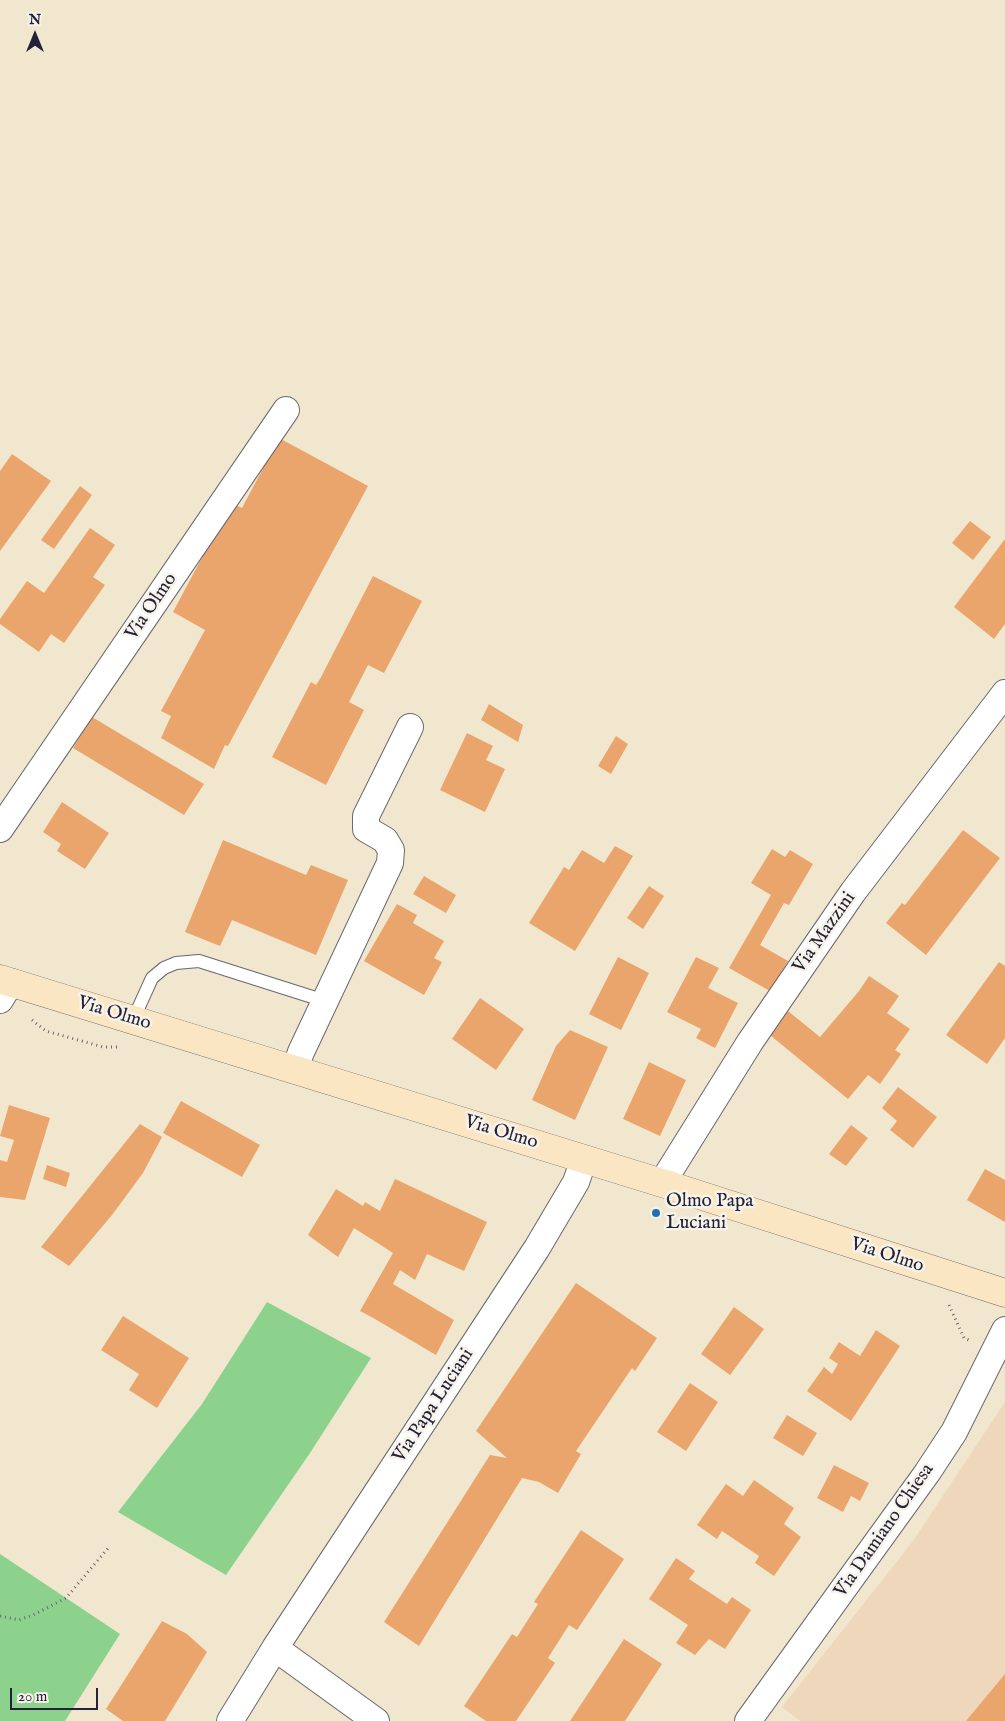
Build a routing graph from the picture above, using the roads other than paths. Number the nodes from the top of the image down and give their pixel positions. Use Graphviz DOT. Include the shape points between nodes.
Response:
graph roads {
  1 [pos="286,410"];
  2 [pos="1005,693"];
  3 [pos="410,727"];
  4 [pos="0,829"];
  5 [pos="4,987"];
  6 [pos="325,1001"];
  7 [pos="133,1020"];
  8 [pos="295,1070"];
  9 [pos="584,1160"];
  10 [pos="662,1183"];
  11 [pos="1004,1288"];
  12 [pos="1005,1330"];
  13 [pos="275,1648"];
  14 [pos="230,1721"];
  15 [pos="376,1721"];
  16 [pos="748,1721"];
  1 -- 4 [label="street, Via Olmo"];
  2 -- 10 [label="street, Via Mazzini" via="853,892 750,1042"];
  3 -- 6 [label="street" via="366,816 366,829 385,840 391,850 390,863"];
  5 -- 7 [label="street, Via Olmo"];
  6 -- 7 [label="lane" via="199,961 176,963 152,978"];
  6 -- 8 [label="street"];
  7 -- 8 [label="street, Via Olmo"];
  8 -- 9 [label="street, Via Olmo"];
  9 -- 10 [label="street, Via Olmo"];
  9 -- 13 [label="street, Via Papa Luciani" via="576,1182 538,1248"];
  10 -- 11 [label="street, Via Olmo"];
  12 -- 16 [label="street, Via Damiano Chiesa" via="954,1432"];
  13 -- 14 [label="street, Via Papa Luciani"];
  13 -- 15 [label="street"];
}
